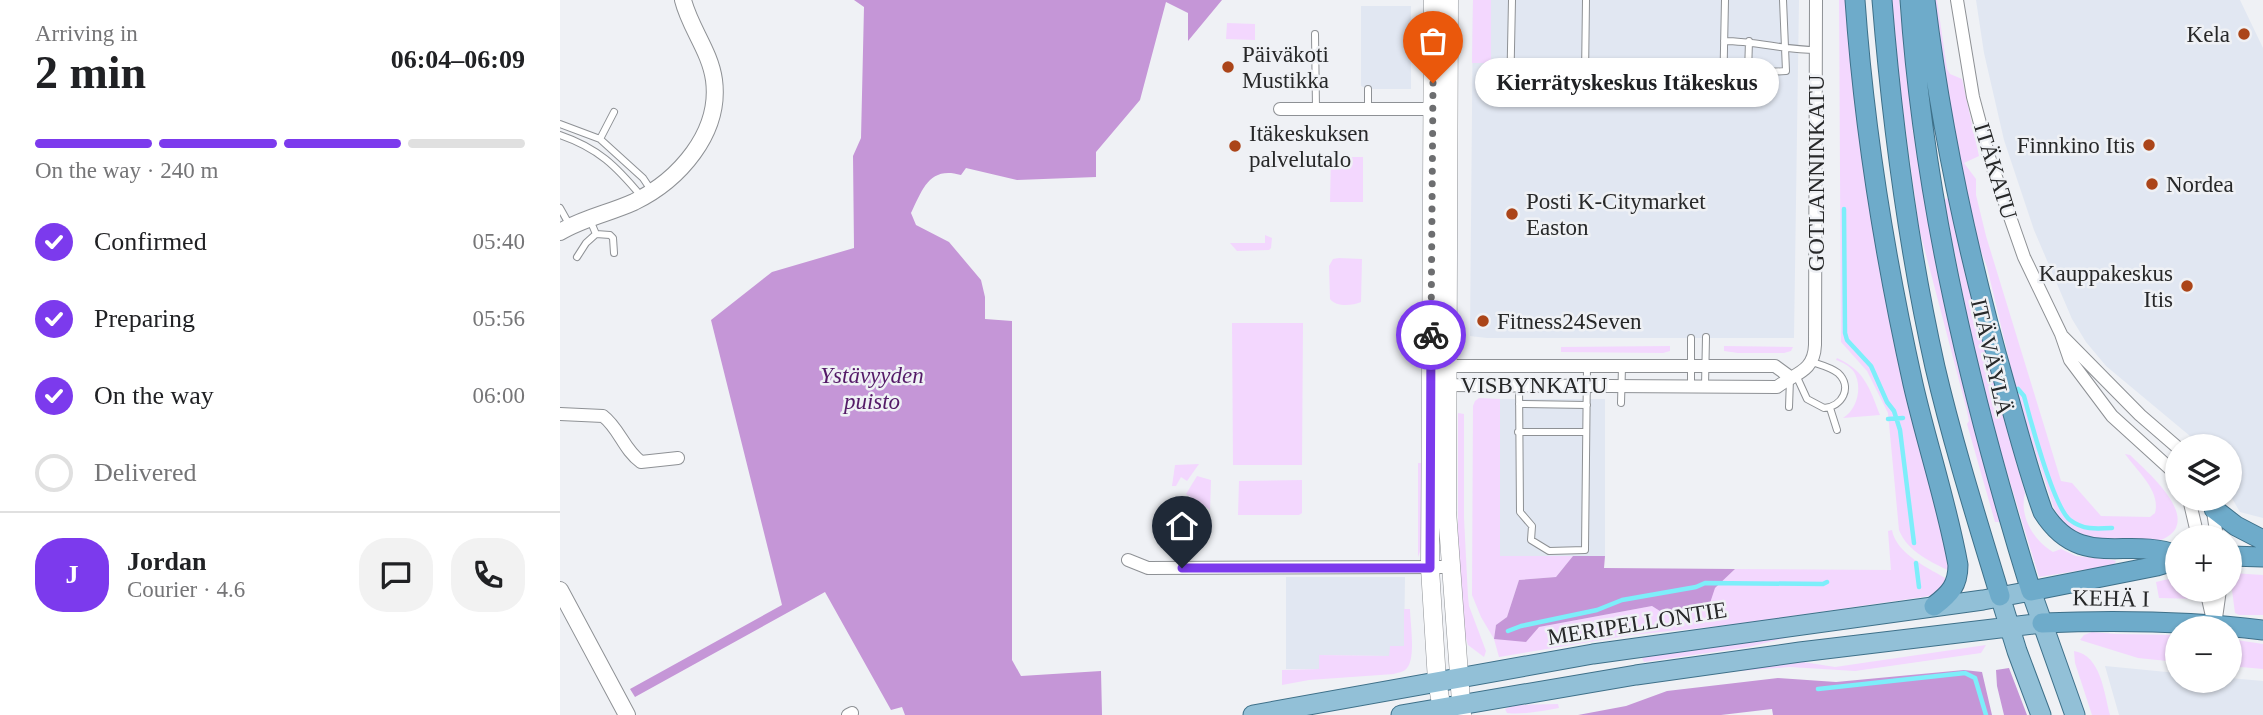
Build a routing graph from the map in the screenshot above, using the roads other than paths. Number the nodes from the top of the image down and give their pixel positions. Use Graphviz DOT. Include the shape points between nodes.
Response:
graph roads {
  1 [pos="683,0"];
  2 [pos="1433,0"];
  3 [pos="1449,0"];
  4 [pos="1512,0"];
  5 [pos="1586,0"];
  6 [pos="1725,0"];
  7 [pos="1783,0"];
  8 [pos="1816,0"];
  9 [pos="1855,0"];
  10 [pos="1882,0"];
  11 [pos="1910,0"];
  12 [pos="1925,0"];
  13 [pos="1957,0"];
  14 [pos="1315,34"];
  15 [pos="1724,41"];
  16 [pos="1749,41"];
  17 [pos="1786,49"];
  18 [pos="1816,50"];
  19 [pos="1512,76"];
  20 [pos="1585,76"];
  21 [pos="1723,76"];
  22 [pos="1368,89"];
  23 [pos="1510,97"];
  24 [pos="1723,97"];
  25 [pos="1280,109"];
  26 [pos="1316,109"];
  27 [pos="1368,109"];
  28 [pos="1441,109"];
  29 [pos="614,112"];
  30 [pos="560,124"];
  31 [pos="560,135"];
  32 [pos="600,139"];
  33 [pos="647,194"];
  34 [pos="560,208"];
  35 [pos="590,218"];
  36 [pos="565,229"];
  37 [pos="596,234"];
  38 [pos="614,253"];
  39 [pos="578,257"];
  40 [pos="2061,334"];
  41 [pos="1706,337"];
  42 [pos="1690,338"];
  43 [pos="1812,362"];
  44 [pos="1447,366"];
  45 [pos="1587,366"];
  46 [pos="1622,366"];
  47 [pos="1691,366"];
  48 [pos="1705,366"];
  49 [pos="1431,376"];
  50 [pos="1793,376"];
  51 [pos="1519,384"];
  52 [pos="1587,384"];
  53 [pos="1447,385"];
  54 [pos="1621,385"];
  55 [pos="1691,385"];
  56 [pos="1705,386"];
  57 [pos="1518,404"];
  58 [pos="1621,404"];
  59 [pos="1587,405"];
  60 [pos="1789,407"];
  61 [pos="1830,408"];
  62 [pos="560,414"];
  63 [pos="1838,430"];
  64 [pos="1518,432"];
  65 [pos="1586,432"];
  66 [pos="2165,437"];
  67 [pos="678,458"];
  68 [pos="2165,464"];
  69 [pos="2219,511"];
  70 [pos="2263,540"];
  71 [pos="2165,551"];
  72 [pos="2242,556"];
  73 [pos="2263,557"];
  74 [pos="1128,560"];
  75 [pos="2165,562"];
  76 [pos="1451,567"];
  77 [pos="1430,568"];
  78 [pos="2031,591"];
  79 [pos="561,596"];
  80 [pos="2000,596"];
  81 [pos="1934,606"];
  82 [pos="2042,623"];
  83 [pos="2165,624"];
  84 [pos="2010,626"];
  85 [pos="2242,628"];
  86 [pos="2263,630"];
  87 [pos="1458,678"];
  88 [pos="1437,681"];
  89 [pos="1452,711"];
  90 [pos="627,715"];
  91 [pos="1253,715"];
  92 [pos="1402,715"];
  93 [pos="2041,715"];
  94 [pos="2075,715"];
  1 -- 33 [label="street" via="710,64 713,109 703,137 686,162"];
  2 -- 28 [label="main road"];
  3 -- 28 [label="main road"];
  4 -- 19 [label="lane"];
  5 -- 20 [label="lane"];
  6 -- 15 [label="lane"];
  7 -- 17 [label="lane"];
  8 -- 18 [label="street, GOTLANNINKATU"];
  9 -- 81 [label="highway" via="1880,219 1913,385 1958,565 1955,587"];
  10 -- 80 [label="highway" via="1896,141 1935,366"];
  11 -- 78 [label="highway, ITÄVÄYLÄ" via="1927,148 1966,363"];
  12 -- 71 [label="highway" via="1933,66 1967,238 2043,512 2059,532 2079,545"];
  13 -- 40 [label="street, ITÄKATU" via="1973,97 1989,157 2024,257"];
  14 -- 26 [label="lane"];
  15 -- 16 [label="lane"];
  15 -- 21 [label="lane"];
  16 -- 17 [label="lane"];
  16 -- 17 [label="lane" via="1748,73 1786,71"];
  17 -- 18 [label="lane"];
  18 -- 43 [label="street, GOTLANNINKATU"];
  19 -- 20 [label="lane"];
  19 -- 23 [label="lane"];
  20 -- 21 [label="lane"];
  21 -- 24 [label="lane"];
  22 -- 27 [label="lane"];
  25 -- 26 [label="street"];
  26 -- 27 [label="street"];
  27 -- 28 [label="street"];
  28 -- 44 [label="main road"];
  28 -- 49 [label="main road"];
  29 -- 32 [label="lane"];
  30 -- 32 [label="lane"];
  31 -- 33 [label="lane" via="595,150"];
  32 -- 33 [label="lane" via="643,178"];
  33 -- 35 [label="street"];
  34 -- 36 [label="lane"];
  35 -- 36 [label="street"];
  35 -- 37 [label="lane"];
  37 -- 38 [label="lane" via="613,238"];
  37 -- 39 [label="lane"];
  40 -- 66 [label="street, ITÄKATU"];
  40 -- 68 [label="street, ITÄKATU" via="2070,360 2099,401"];
  41 -- 48 [label="lane"];
  42 -- 47 [label="lane"];
  43 -- 50 [label="street, VISBYNKATU"];
  43 -- 61 [label="lane" via="1828,367 1844,382 1843,398"];
  44 -- 45 [label="street, VISBYNKATU"];
  44 -- 49 [label="street, VISBYNKATU"];
  44 -- 53 [label="main road"];
  45 -- 46 [label="street, VISBYNKATU"];
  45 -- 52 [label="lane"];
  46 -- 47 [label="street, VISBYNKATU"];
  46 -- 54 [label="lane"];
  47 -- 48 [label="street, VISBYNKATU"];
  47 -- 55 [label="lane"];
  48 -- 50 [label="street, VISBYNKATU" via="1775,366"];
  48 -- 56 [label="lane"];
  49 -- 53 [label="street, VISBYNKATU"];
  49 -- 77 [label="main road" via="1423,458"];
  50 -- 56 [label="street, VISBYNKATU" via="1777,387"];
  50 -- 60 [label="lane"];
  50 -- 61 [label="lane" via="1807,399"];
  51 -- 52 [label="street, VISBYNKATU"];
  51 -- 53 [label="street, VISBYNKATU"];
  51 -- 57 [label="lane"];
  52 -- 54 [label="street, VISBYNKATU"];
  52 -- 59 [label="lane"];
  53 -- 76 [label="main road"];
  54 -- 55 [label="street, VISBYNKATU"];
  54 -- 58 [label="lane"];
  55 -- 56 [label="street, VISBYNKATU"];
  57 -- 59 [label="lane"];
  57 -- 64 [label="lane"];
  59 -- 65 [label="lane"];
  61 -- 63 [label="lane"];
  62 -- 67 [label="street" via="603,416 641,462"];
  64 -- 65 [label="lane"];
  64 -- 65 [label="lane" via="1520,512 1532,526 1531,540 1549,551 1585,550"];
  69 -- 70 [label="highway"];
  72 -- 73 [label="highway"];
  74 -- 77 [label="street" via="1148,568"];
  75 -- 78 [label="highway, KEHÄ I"];
  76 -- 77 [label="street"];
  76 -- 87 [label="main road"];
  77 -- 88 [label="main road"];
  78 -- 80 [label="main road, MERIPELLONTIE"];
  78 -- 82 [label="main road, ITÄVÄYLÄ"];
  79 -- 90 [label="street"];
  80 -- 81 [label="main road, MERIPELLONTIE"];
  80 -- 84 [label="main road"];
  81 -- 87 [label="main road, MERIPELLONTIE" via="1671,642"];
  82 -- 83 [label="highway, KEHÄ I"];
  82 -- 84 [label="main road"];
  82 -- 94 [label="main road, ITÄVÄYLÄ"];
  84 -- 89 [label="main road" via="1636,675"];
  84 -- 93 [label="main road"];
  85 -- 86 [label="highway, KEHÄ I"];
  87 -- 88 [label="main road, MERIPELLONTIE"];
  87 -- 89 [label="main road"];
  88 -- 89 [label="main road"];
  88 -- 91 [label="main road, MERIPELLONTIE"];
  89 -- 92 [label="main road"];
}
